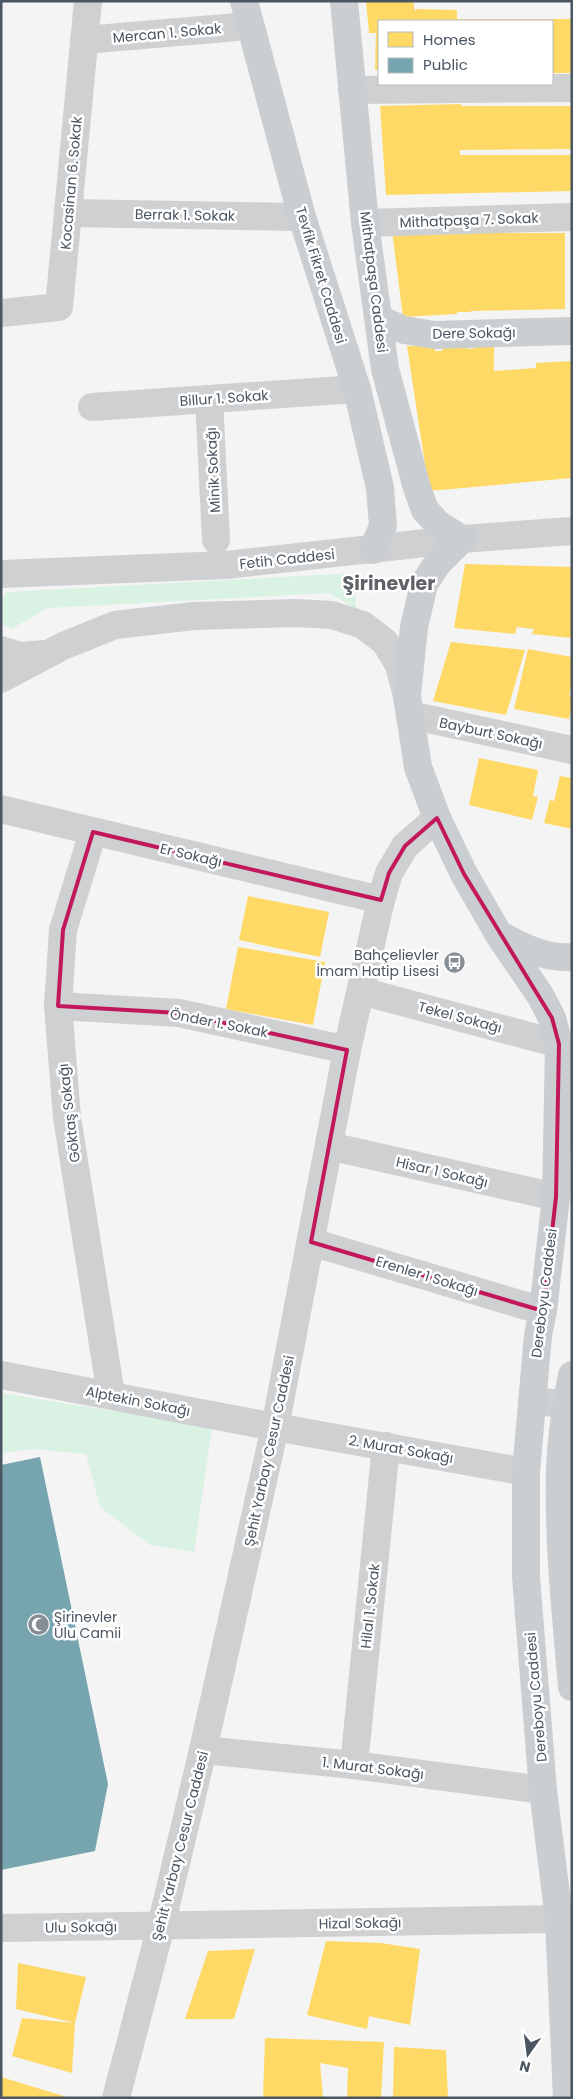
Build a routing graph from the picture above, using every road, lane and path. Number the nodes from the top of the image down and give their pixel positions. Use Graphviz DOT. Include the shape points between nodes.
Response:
graph roads {
  1 [pos="88,1"];
  2 [pos="344,1"];
  3 [pos="246,13"];
  4 [pos="84,40"];
  5 [pos="572,88"];
  6 [pos="352,90"];
  7 [pos="68,213"];
  8 [pos="302,217"];
  9 [pos="572,217"];
  10 [pos="366,223"];
  11 [pos="1,313"];
  12 [pos="379,319"];
  13 [pos="572,331"];
  14 [pos="357,389"];
  15 [pos="209,399"];
  16 [pos="92,407"];
  17 [pos="572,531"];
  18 [pos="462,539"];
  19 [pos="216,540"];
  20 [pos="373,550"];
  21 [pos="3,575"];
  22 [pos="1,650"];
  23 [pos="48,654"];
  24 [pos="1,679"];
  25 [pos="409,706"];
  26 [pos="572,750"];
  27 [pos="1,809"];
  28 [pos="437,818"];
  29 [pos="93,832"];
  30 [pos="381,900"];
  31 [pos="499,934"];
  32 [pos="572,957"];
  33 [pos="361,991"];
  34 [pos="58,1006"];
  35 [pos="559,1044"];
  36 [pos="347,1050"];
  37 [pos="329,1146"];
  38 [pos="556,1197"];
  39 [pos="311,1242"];
  40 [pos="543,1311"];
  41 [pos="1,1374"];
  42 [pos="572,1375"];
  43 [pos="111,1395"];
  44 [pos="532,1400"];
  45 [pos="569,1405"];
  46 [pos="276,1427"];
  47 [pos="386,1446"];
  48 [pos="526,1472"];
  49 [pos="572,1687"];
  50 [pos="203,1750"];
  51 [pos="354,1765"];
  52 [pos="543,1790"];
  53 [pos="559,1919"];
  54 [pos="161,1926"];
  55 [pos="1,1928"];
  56 [pos="116,2098"];
  57 [pos="567,2098"];
  1 -- 4 [label="street, Kocasinan 6. Sokak"];
  2 -- 6 [label="main road, Mithatpaşa Caddesi"];
  3 -- 4 [label="street, Mercan 1. Sokak"];
  3 -- 8 [label="main road, Tevfik Fikret Caddesi"];
  4 -- 7 [label="street, Kocasinan 6. Sokak"];
  5 -- 6 [label="street"];
  6 -- 10 [label="main road, Mithatpaşa Caddesi"];
  7 -- 8 [label="street, Berrak 1. Sokak"];
  7 -- 11 [label="street, Kocasinan 6. Sokak" via="59,307"];
  8 -- 14 [label="main road, Tevfik Fikret Caddesi"];
  9 -- 10 [label="street, Mithatpaşa 7. Sokak"];
  10 -- 12 [label="main road, Mithatpaşa Caddesi"];
  12 -- 13 [label="main road, Dere Sokağı" via="404,330 434,335"];
  12 -- 18 [label="main road, Mithatpaşa Caddesi" via="385,369 416,488 425,510 438,524"];
  14 -- 15 [label="street, Billur 1. Sokak"];
  14 -- 20 [label="main road, Tevfik Fikret Caddesi" via="380,488 383,526"];
  15 -- 16 [label="street, Billur 1. Sokak"];
  15 -- 19 [label="street, Minik Sokağı"];
  17 -- 18 [label="street, Fetih Caddesi"];
  18 -- 20 [label="street, Fetih Caddesi"];
  18 -- 25 [label="main road, Dereboyu Caddesi" via="437,564 424,584 414,627"];
  20 -- 21 [label="street, Fetih Caddesi" via="226,565"];
  22 -- 23 [label="street" via="20,656"];
  23 -- 24 [label="street"];
  23 -- 25 [label="street" via="115,625 194,616 332,615 363,625 385,642 398,664"];
  25 -- 26 [label="street, Bayburt Sokağı"];
  25 -- 28 [label="main road, Dereboyu Caddesi" via="418,767"];
  27 -- 29 [label="street, Er Sokağı"];
  28 -- 30 [label="street, Şehit Yarbay Cesur Caddesi" via="405,846 388,873"];
  28 -- 31 [label="main road, Dereboyu Caddesi" via="464,874"];
  29 -- 30 [label="street, Er Sokağı"];
  29 -- 34 [label="street, Göktaş Sokağı" via="64,930"];
  30 -- 33 [label="street, Şehit Yarbay Cesur Caddesi"];
  31 -- 32 [label="main road" via="530,951 559,958"];
  31 -- 35 [label="main road, Dereboyu Caddesi" via="540,995 552,1018"];
  33 -- 35 [label="street, Tekel Sokağı"];
  33 -- 36 [label="street, Şehit Yarbay Cesur Caddesi"];
  34 -- 36 [label="street, Önder 1. Sokak" via="180,1013"];
  34 -- 43 [label="street, Göktaş Sokağı" via="67,1117"];
  35 -- 38 [label="main road, Dereboyu Caddesi"];
  36 -- 37 [label="street, Şehit Yarbay Cesur Caddesi"];
  37 -- 38 [label="street, Hisar 1 Sokağı"];
  37 -- 39 [label="street, Şehit Yarbay Cesur Caddesi"];
  38 -- 40 [label="main road, Dereboyu Caddesi"];
  39 -- 40 [label="street, Erenler 1 Sokağı"];
  39 -- 46 [label="street, Şehit Yarbay Cesur Caddesi"];
  40 -- 44 [label="main road, Dereboyu Caddesi"];
  41 -- 43 [label="street, Alptekin Sokağı"];
  42 -- 45 [label="main road"];
  43 -- 46 [label="street, Alptekin Sokağı"];
  44 -- 45 [label="street"];
  44 -- 48 [label="main road, Dereboyu Caddesi"];
  45 -- 49 [label="main road" via="560,1480 562,1558"];
  46 -- 47 [label="street, 2. Murat Sokağı"];
  46 -- 50 [label="street, Şehit Yarbay Cesur Caddesi"];
  47 -- 48 [label="street, 2. Murat Sokağı"];
  47 -- 51 [label="street, Hilal 1. Sokak"];
  48 -- 52 [label="main road, Dereboyu Caddesi" via="526,1577"];
  50 -- 51 [label="street, 1. Murat Sokağı"];
  50 -- 54 [label="street, Şehit Yarbay Cesur Caddesi"];
  51 -- 52 [label="street, 1. Murat Sokağı"];
  52 -- 53 [label="main road, Dereboyu Caddesi"];
  53 -- 54 [label="street, Hizal Sokağı"];
  53 -- 57 [label="main road, Dereboyu Caddesi"];
  54 -- 55 [label="street, Ulu Sokağı"];
  54 -- 56 [label="street, Şehit Yarbay Cesur Caddesi"];
}
